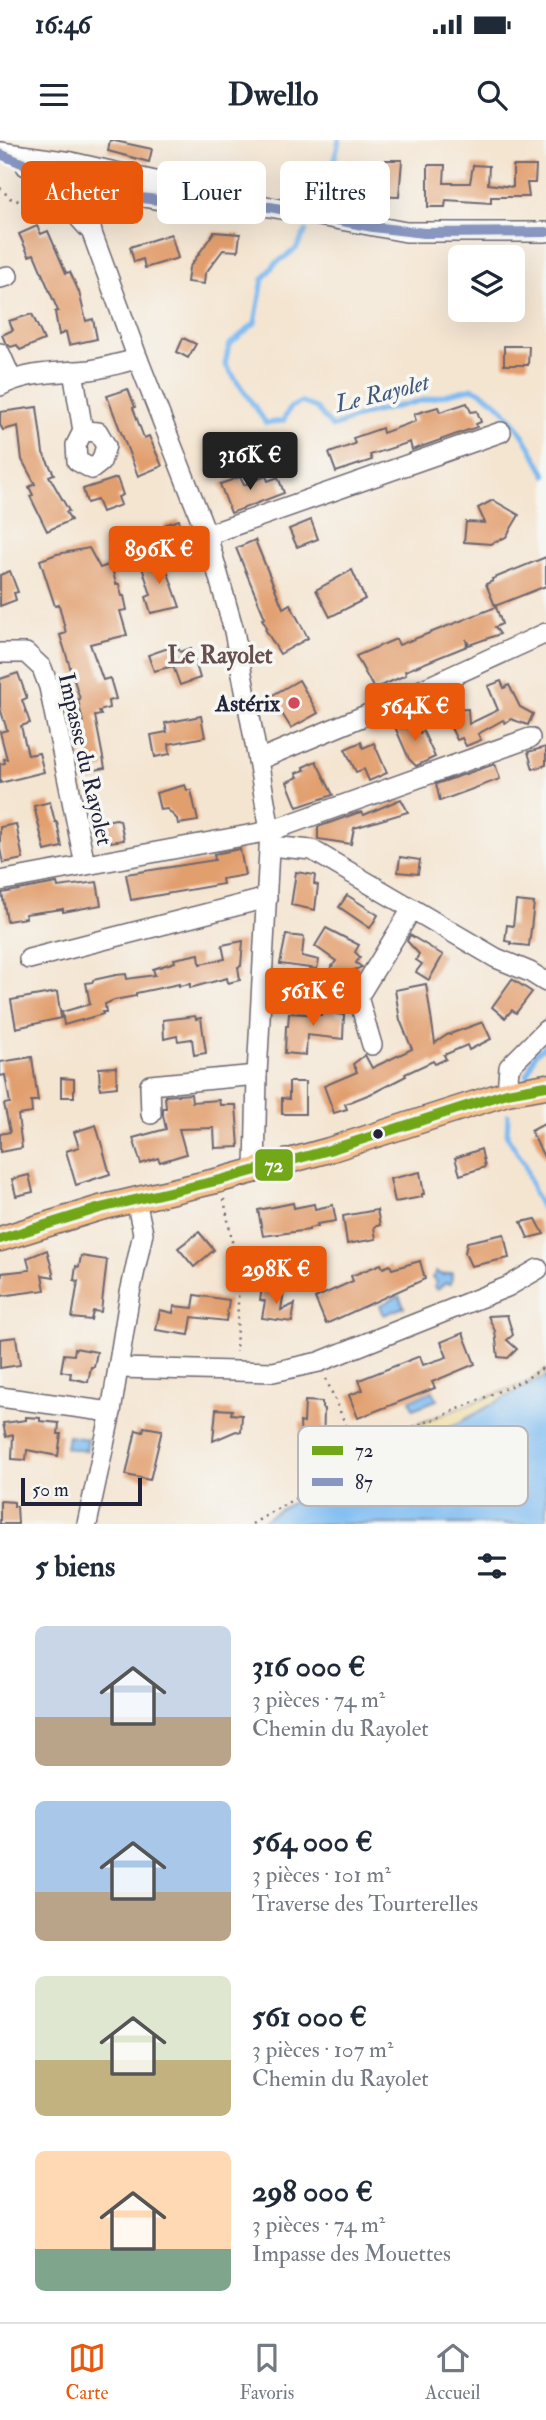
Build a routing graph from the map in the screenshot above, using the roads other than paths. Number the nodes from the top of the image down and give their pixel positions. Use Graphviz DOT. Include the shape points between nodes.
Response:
graph roads {
  1 [pos="0,153"];
  2 [pos="21,164"];
  3 [pos="143,196"];
  4 [pos="266,206"];
  5 [pos="270,207"];
  6 [pos="84,224"];
  7 [pos="90,224"];
  8 [pos="546,232"];
  9 [pos="92,233"];
  10 [pos="0,354"];
  11 [pos="138,359"];
  12 [pos="73,370"];
  13 [pos="6,383"];
  14 [pos="83,431"];
  15 [pos="501,432"];
  16 [pos="207,535"];
  17 [pos="546,633"];
  18 [pos="0,653"];
  19 [pos="530,738"];
  20 [pos="258,760"];
  21 [pos="270,839"];
  22 [pos="85,866"];
  23 [pos="0,881"];
  24 [pos="267,898"];
  25 [pos="412,909"];
  26 [pos="29,959"];
  27 [pos="546,982"];
  28 [pos="546,1030"];
  29 [pos="372,1045"];
  30 [pos="257,1075"];
  31 [pos="546,1086"];
  32 [pos="507,1093"];
  33 [pos="151,1114"];
  34 [pos="255,1170"];
  35 [pos="136,1200"];
  36 [pos="0,1239"];
  37 [pos="538,1269"];
  38 [pos="119,1368"];
  39 [pos="0,1397"];
  40 [pos="111,1412"];
  41 [pos="87,1524"];
  1 -- 2 [label="street"];
  3 -- 5 [label="street" via="163,202"];
  4 -- 5 [label="street"];
  5 -- 8 [label="street" via="406,232"];
  6 -- 9 [label="street"];
  7 -- 9 [label="street"];
  9 -- 11 [label="street"];
  10 -- 13 [label="street"];
  11 -- 12 [label="street"];
  11 -- 16 [label="street"];
  12 -- 13 [label="street" via="42,372"];
  12 -- 14 [label="street"];
  15 -- 16 [label="street"];
  16 -- 20 [label="street" via="234,631"];
  17 -- 20 [label="street"];
  18 -- 22 [label="street, Impasse du Rayolet" via="26,653 42,668"];
  19 -- 21 [label="street"];
  20 -- 21 [label="street"];
  21 -- 22 [label="street, Impasse du Rayolet"];
  21 -- 24 [label="street"];
  21 -- 25 [label="street" via="312,850"];
  22 -- 23 [label="street, Impasse du Rayolet"];
  24 -- 26 [label="street"];
  24 -- 30 [label="street"];
  25 -- 27 [label="street"];
  25 -- 29 [label="street" via="358,997"];
  28 -- 32 [label="street" via="509,1067"];
  30 -- 33 [label="street" via="150,1085"];
  30 -- 34 [label="street"];
  31 -- 32 [label="main road"];
  32 -- 34 [label="main road"];
  34 -- 35 [label="main road"];
  35 -- 36 [label="main road"];
  35 -- 38 [label="street" via="143,1233"];
  37 -- 38 [label="street" via="507,1287 319,1363 273,1372"];
  38 -- 40 [label="street"];
  39 -- 40 [label="street"];
  40 -- 41 [label="street"];
}
